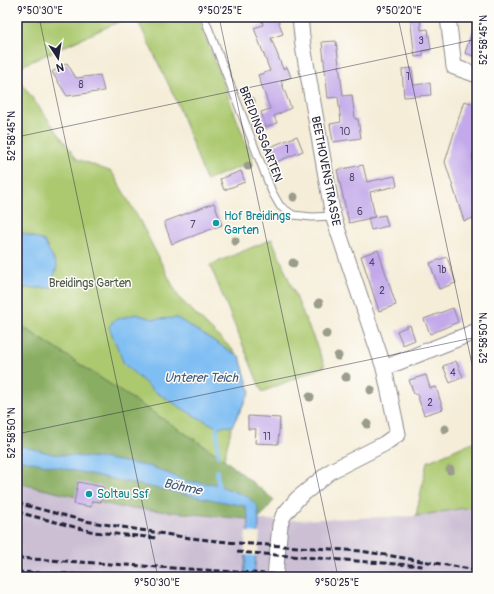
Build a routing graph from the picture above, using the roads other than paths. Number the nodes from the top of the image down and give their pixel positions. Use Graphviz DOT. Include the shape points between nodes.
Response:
graph roads {
  1 [pos="204,17"];
  2 [pos="300,17"];
  3 [pos="448,17"];
  4 [pos="477,75"];
  5 [pos="333,216"];
  6 [pos="477,331"];
  7 [pos="384,368"];
  8 [pos="275,577"];
  1 -- 5 [label="lane, BREIDINGSGARTEN" via="272,192 280,206 294,215"];
  2 -- 5 [label="street, BEETHOVENSTRASSE"];
  3 -- 4 [label="street" via="454,67"];
  5 -- 7 [label="street, BEETHOVENSTRASSE"];
  6 -- 7 [label="street"];
  7 -- 8 [label="street, BEETHOVENSTRASSE" via="398,434 384,444 330,471 293,504 283,516 280,525"];
}
